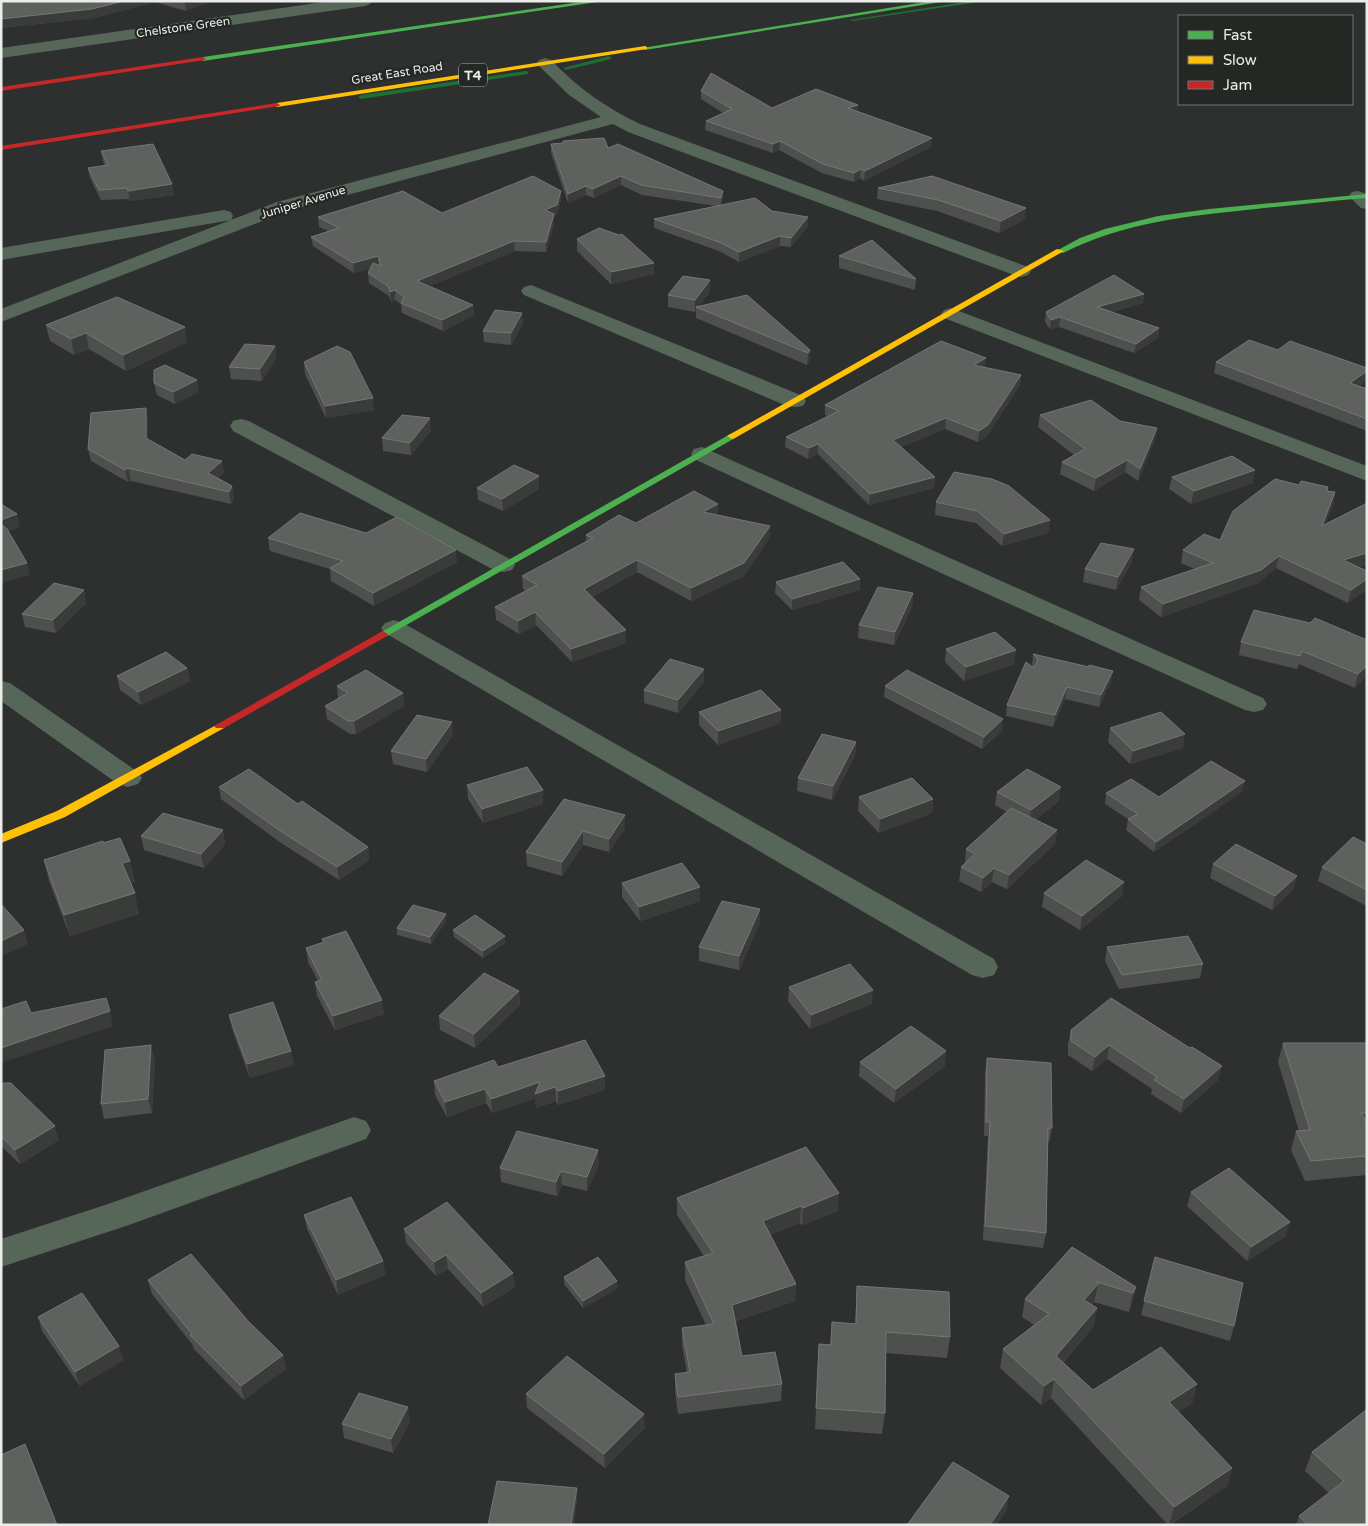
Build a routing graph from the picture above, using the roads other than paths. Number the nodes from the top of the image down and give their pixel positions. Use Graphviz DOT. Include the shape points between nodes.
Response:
graph roads {
  1 [pos="264,1"];
  2 [pos="365,1"];
  3 [pos="601,1"];
  4 [pos="944,1"];
  5 [pos="274,14"];
  6 [pos="1,53"];
  7 [pos="545,63"];
  8 [pos="1,88"];
  9 [pos="614,120"];
  10 [pos="1,148"];
  11 [pos="1364,199"];
  12 [pos="284,206"];
  13 [pos="1,254"];
  14 [pos="1021,272"];
  15 [pos="531,292"];
  16 [pos="951,314"];
  17 [pos="1,316"];
  18 [pos="795,401"];
  19 [pos="241,426"];
  20 [pos="702,454"];
  21 [pos="1367,474"];
  22 [pos="503,565"];
  23 [pos="394,628"];
  24 [pos="1,690"];
  25 [pos="1254,704"];
  26 [pos="128,778"];
  27 [pos="1,839"];
  28 [pos="983,966"];
  29 [pos="354,1130"];
  30 [pos="1,1254"];
  1 -- 5 [label="street"];
  2 -- 5 [label="street, Chelstone Green"];
  3 -- 8 [label="main road"];
  4 -- 7 [label="main road, Great East Road / T4"];
  5 -- 6 [label="street, Chelstone Green"];
  7 -- 9 [label="street" via="580,96"];
  7 -- 10 [label="main road, Great East Road / T4"];
  9 -- 12 [label="street, Juniper Avenue"];
  9 -- 14 [label="street"];
  11 -- 14 [label="main road" via="1203,211 1135,223 1072,244"];
  12 -- 13 [label="street"];
  12 -- 17 [label="street, Juniper Avenue"];
  14 -- 16 [label="main road"];
  15 -- 18 [label="street"];
  16 -- 18 [label="main road"];
  16 -- 21 [label="street"];
  18 -- 20 [label="main road"];
  19 -- 22 [label="street"];
  20 -- 22 [label="main road"];
  20 -- 25 [label="street"];
  22 -- 23 [label="main road"];
  23 -- 26 [label="main road"];
  23 -- 28 [label="street"];
  24 -- 26 [label="street"];
  26 -- 27 [label="main road" via="61,814"];
  29 -- 30 [label="street"];
}
